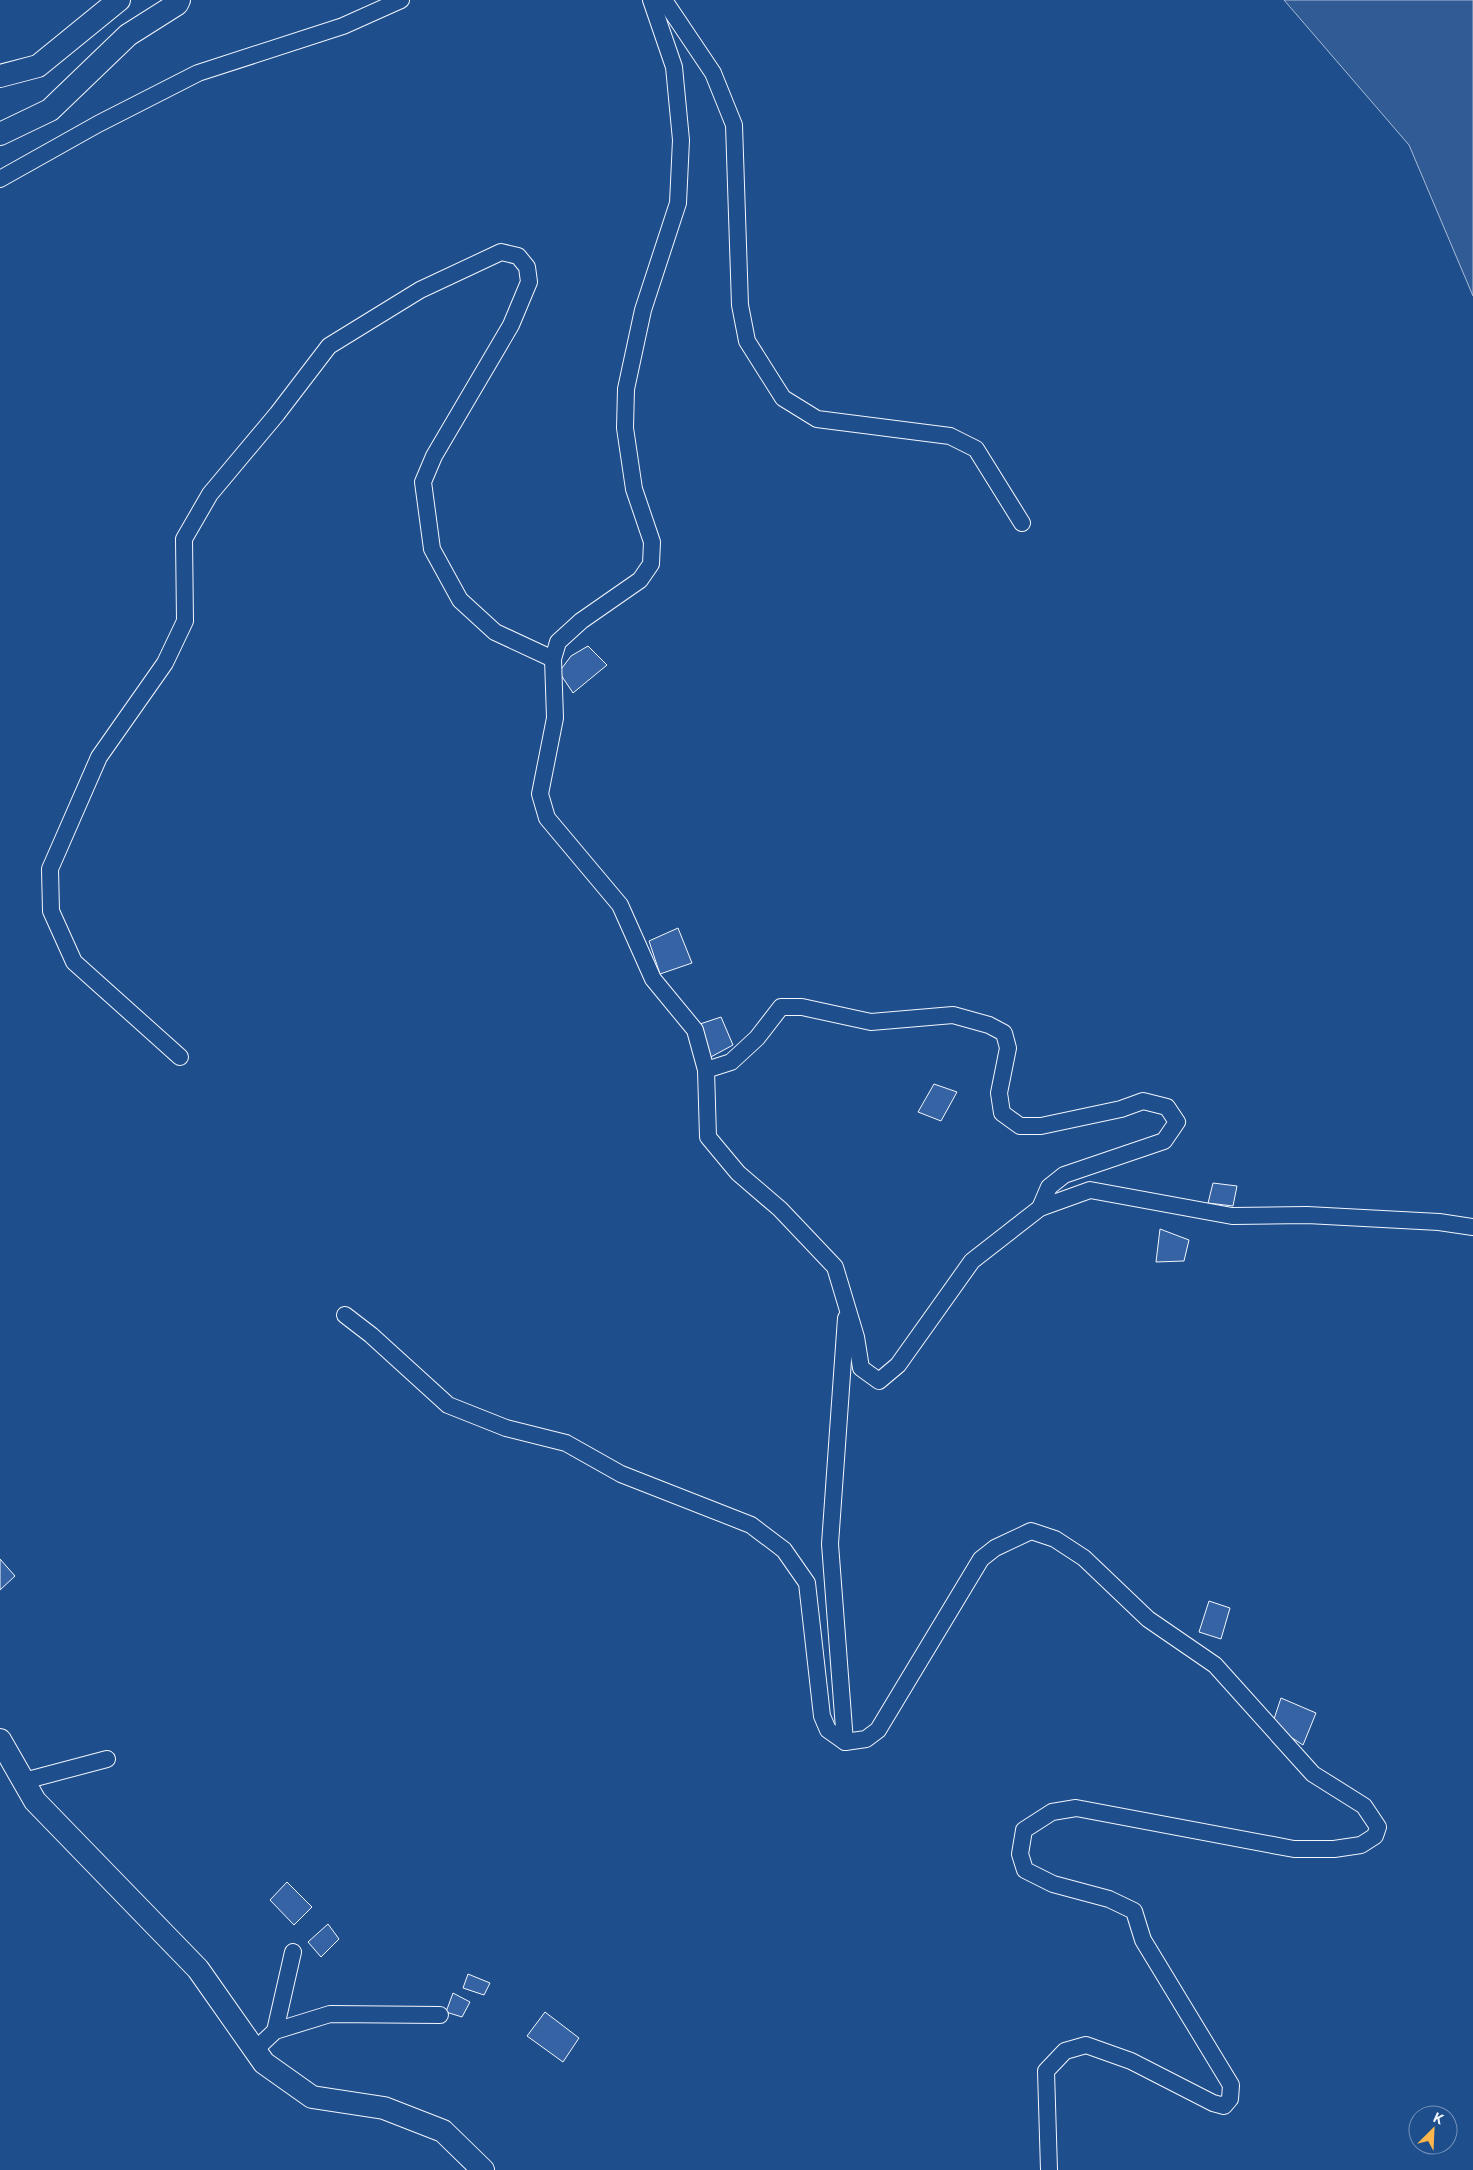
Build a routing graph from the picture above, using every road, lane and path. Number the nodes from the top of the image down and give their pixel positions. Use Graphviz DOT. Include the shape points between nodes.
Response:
graph roads {
  1 [pos="119,0"];
  2 [pos="179,0"];
  3 [pos="401,0"];
  4 [pos="651,0"];
  5 [pos="664,0"];
  6 [pos="0,76"];
  7 [pos="0,134"];
  8 [pos="0,179"];
  9 [pos="1022,523"];
  10 [pos="553,659"];
  11 [pos="180,1057"];
  12 [pos="706,1070"];
  13 [pos="1040,1208"];
  14 [pos="1473,1227"];
  15 [pos="847,1305"];
  16 [pos="345,1315"];
  17 [pos="0,1740"];
  18 [pos="845,1742"];
  19 [pos="106,1759"];
  20 [pos="24,1781"];
  21 [pos="293,1952"];
  22 [pos="440,2016"];
  23 [pos="275,2031"];
  24 [pos="255,2050"];
  25 [pos="483,2170"];
  26 [pos="1049,2170"];
  1 -- 6 [label="street" via="38,66"];
  2 -- 7 [label="street" via="128,35 50,110"];
  3 -- 8 [label="street" via="343,26 198,73"];
  4 -- 10 [label="street" via="674,67 680,140 678,203 643,310 626,389 625,428 634,489 652,542 651,564 640,580 581,621 558,642"];
  5 -- 9 [label="street" via="713,73 734,125 740,305 747,341 783,398 817,419 950,436 976,449"];
  10 -- 11 [label="street" via="495,632 467,607 432,549 424,482 434,456 511,325 529,282 527,267 518,256 501,252 420,290 329,346 210,494 184,539 185,621 165,663 99,757 50,869 50,911 74,962"];
  10 -- 12 [label="street" via="555,718 540,794 547,818 620,905 652,979 695,1030"];
  12 -- 13 [label="street" via="731,1062 757,1038 781,1007 802,1007 871,1022 953,1015 989,1025 1004,1034 1008,1048 999,1093 1002,1113 1020,1126 1041,1126 1112,1111 1143,1100 1167,1107 1177,1122 1164,1141 1064,1175 1049,1187"];
  12 -- 15 [label="street" via="708,1136 738,1172 780,1209 835,1267"];
  13 -- 14 [label="street" via="1090,1190 1232,1216 1307,1215 1439,1222"];
  13 -- 15 [label="street" via="972,1261 898,1365 879,1381 861,1368"];
  15 -- 18 [label="street" via="830,1544"];
  16 -- 18 [label="street" via="448,1405 506,1428 566,1443 621,1474 751,1525 784,1550 807,1583 822,1716 828,1730"];
  17 -- 20 [label="street"];
  18 -- 26 [label="street" via="866,1739 878,1730 981,1559 995,1548 1032,1531 1055,1539 1084,1558 1148,1619 1215,1665 1313,1774 1364,1806 1378,1826 1375,1836 1361,1845 1334,1849 1294,1849 1076,1808 1052,1812 1024,1830 1020,1854 1025,1870 1053,1884 1109,1899 1134,1911 1144,1940 1231,2085 1230,2099 1224,2106 1095,2048 1086,2045 1065,2051 1046,2071"];
  19 -- 20 [label="street"];
  20 -- 24 [label="street" via="35,1801 198,1969"];
  21 -- 23 [label="street"];
  22 -- 23 [label="street" via="330,2014"];
  23 -- 24 [label="street"];
  24 -- 25 [label="street" via="264,2063 312,2097 384,2108 443,2130"];
}
